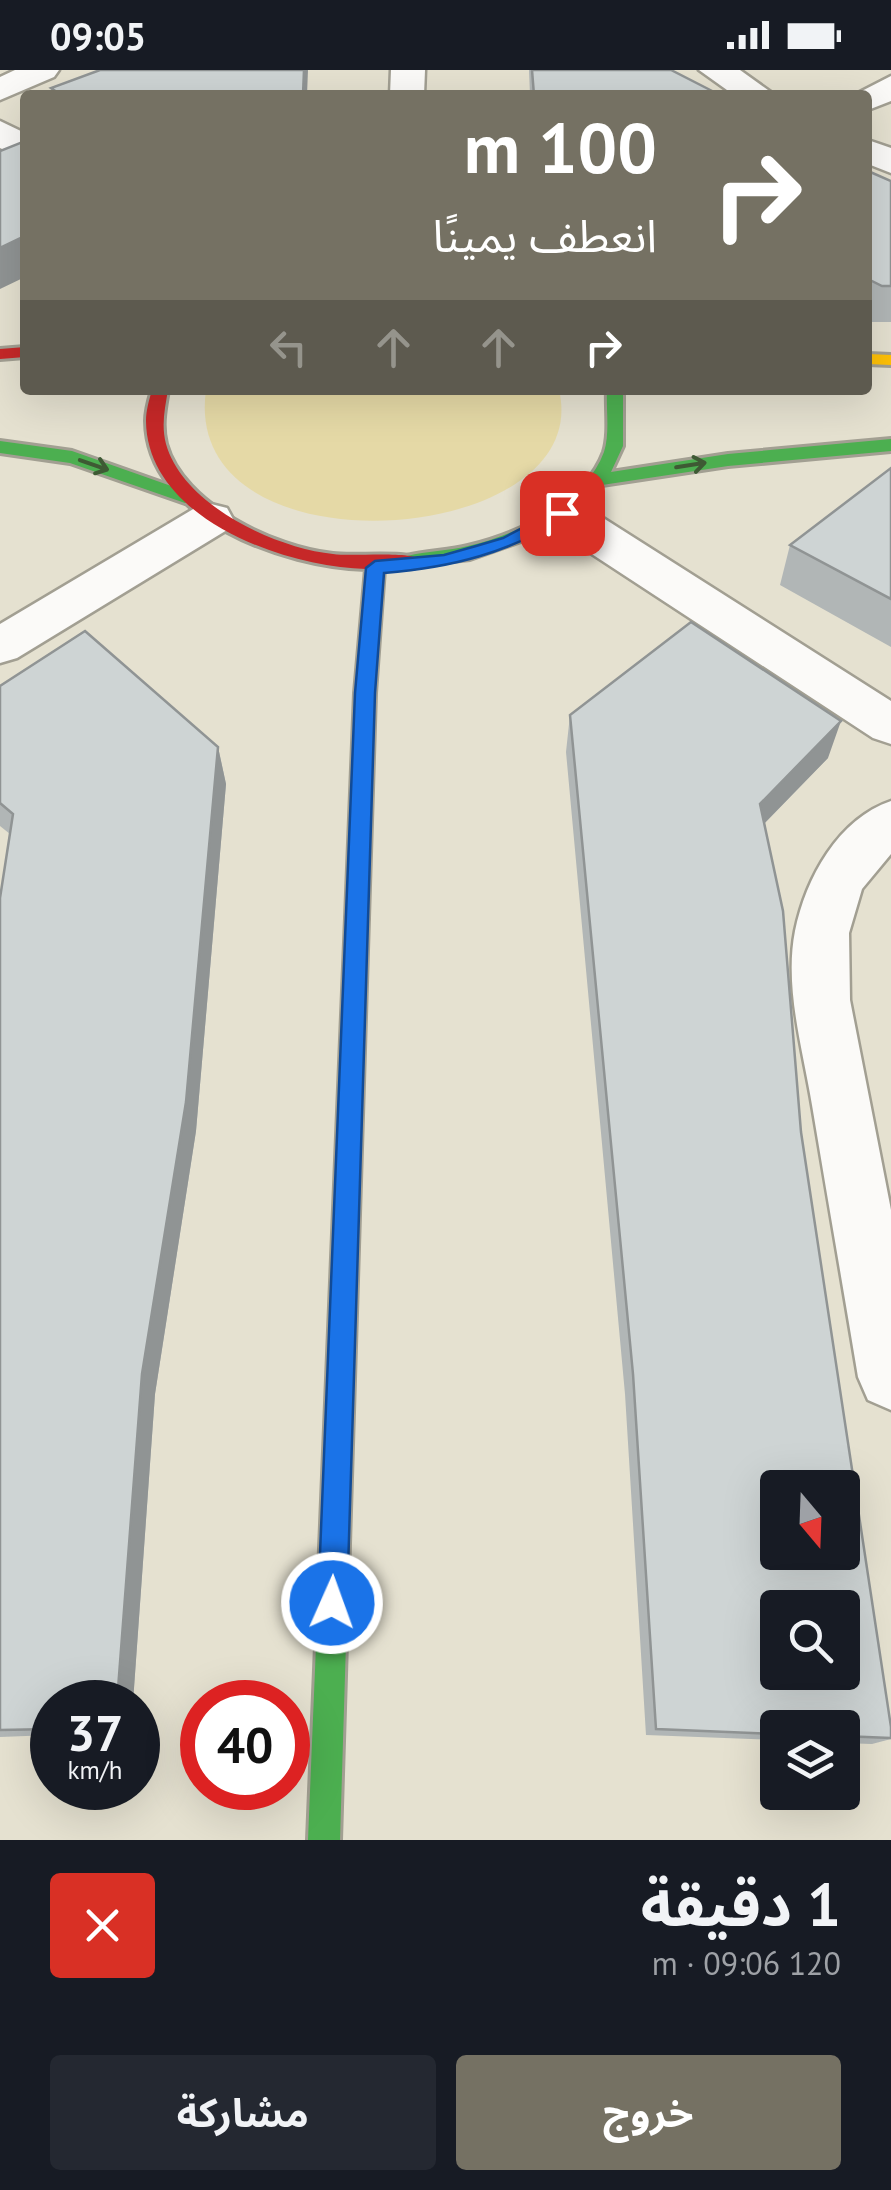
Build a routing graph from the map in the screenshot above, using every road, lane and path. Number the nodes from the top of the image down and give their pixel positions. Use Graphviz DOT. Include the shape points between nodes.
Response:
graph roads {
  1 [pos="42,70"];
  2 [pos="716,70"];
  3 [pos="0,90"];
  4 [pos="750,90"];
  5 [pos="158,395"];
  6 [pos="616,395"];
  7 [pos="891,445"];
  8 [pos="0,447"];
  9 [pos="595,480"];
  10 [pos="198,508"];
  11 [pos="562,513"];
  12 [pos="375,568"];
  13 [pos="0,646"];
  14 [pos="891,725"];
  15 [pos="891,822"];
  16 [pos="891,1377"];
  17 [pos="324,1840"];
  1 -- 3 [label="street"];
  2 -- 4 [label="street"];
  5 -- 10 [label="street" via="157,450"];
  6 -- 9 [label="street" via="614,445"];
  9 -- 7 [label="street, one-way"];
  8 -- 10 [label="street, one-way" via="72,457"];
  9 -- 11 [label="street"];
  10 -- 12 [label="street" via="258,545 313,561"];
  10 -- 13 [label="street"];
  11 -- 12 [label="street" via="477,552"];
  11 -- 14 [label="street"];
  12 -- 17 [label="street"];
  15 -- 16 [label="street" via="837,882 822,933 822,1000"];
}
